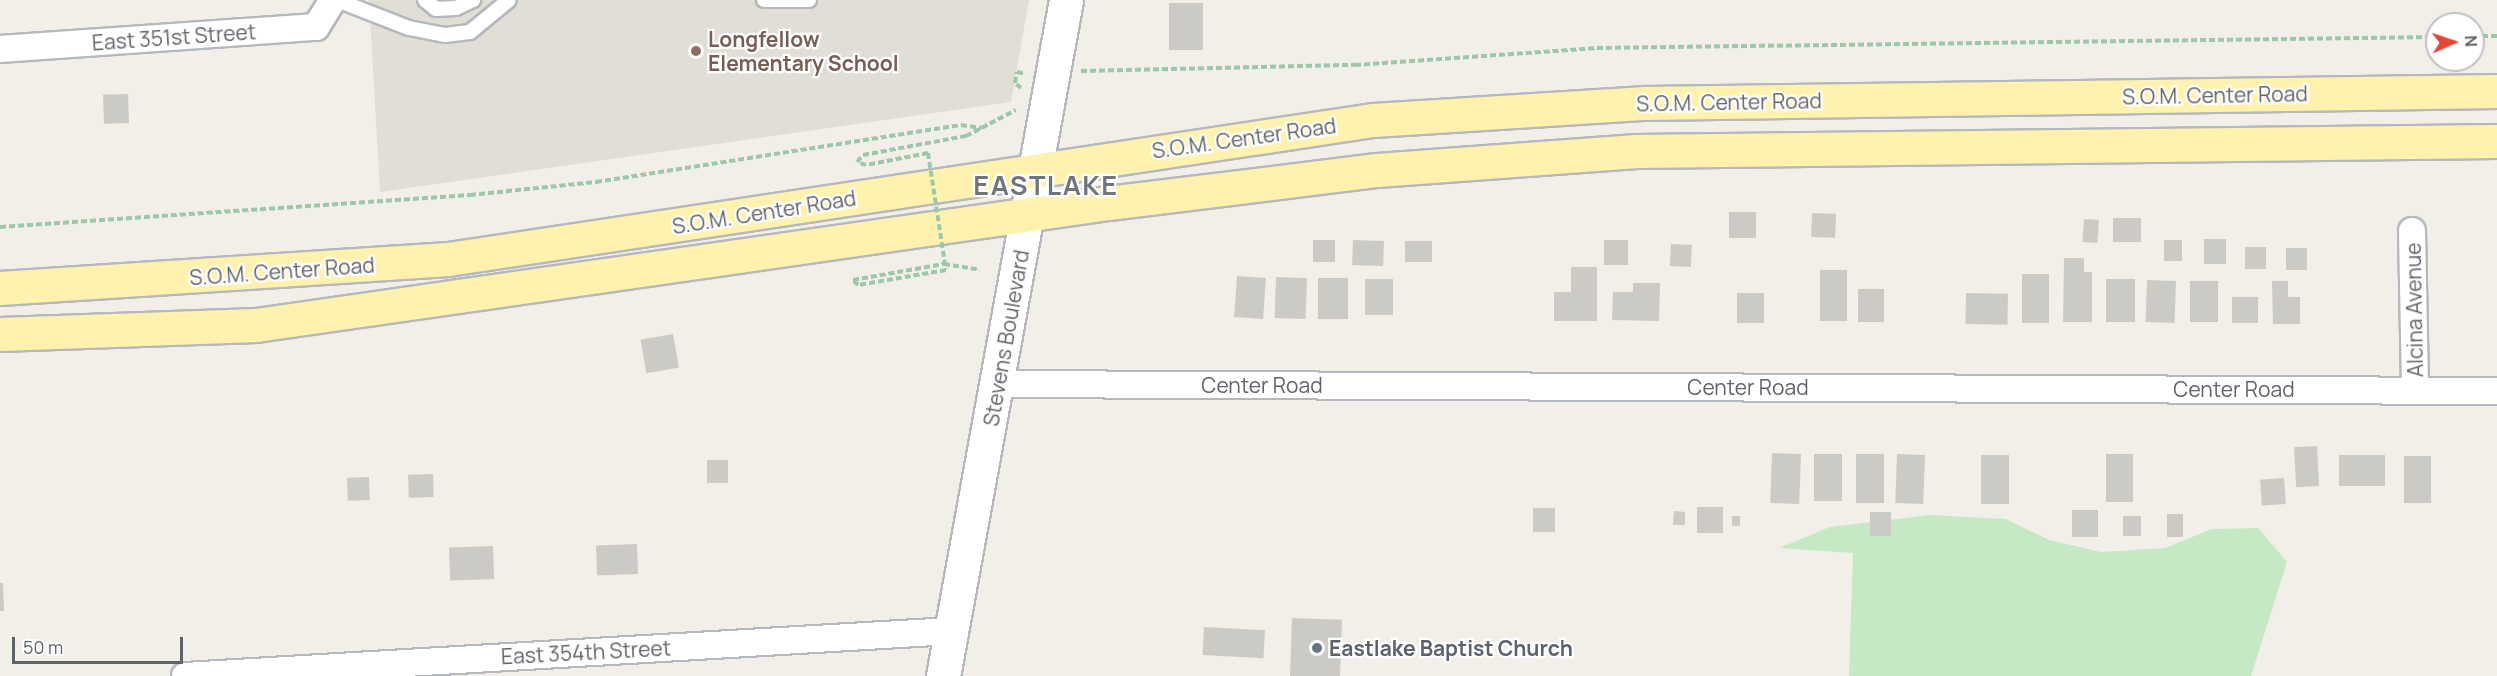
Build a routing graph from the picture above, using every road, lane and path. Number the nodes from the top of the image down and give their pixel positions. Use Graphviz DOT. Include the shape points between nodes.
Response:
graph roads {
  1 [pos="335,0"];
  2 [pos="424,0"];
  3 [pos="473,0"];
  4 [pos="509,0"];
  5 [pos="764,0"];
  6 [pos="809,0"];
  7 [pos="1066,0"];
  8 [pos="2425,37"];
  9 [pos="0,49"];
  10 [pos="1071,71"];
  11 [pos="1017,72"];
  12 [pos="2497,91"];
  13 [pos="1019,95"];
  14 [pos="1017,104"];
  15 [pos="983,129"];
  16 [pos="2497,141"];
  17 [pos="1032,170"];
  18 [pos="1026,216"];
  19 [pos="0,227"];
  20 [pos="2412,231"];
  21 [pos="980,270"];
  22 [pos="0,288"];
  23 [pos="0,334"];
  24 [pos="999,384"];
  25 [pos="2415,390"];
  26 [pos="2497,390"];
  27 [pos="952,631"];
  28 [pos="185,676"];
  29 [pos="943,676"];
  1 -- 4 [label="lane" via="409,28 445,35 470,32"];
  1 -- 9 [label="street, East 351st Street" via="316,27"];
  2 -- 3 [label="lane" via="436,9 456,8"];
  5 -- 6 [label="lane"];
  7 -- 17 [label="street, Stevens Boulevard"];
  8 -- 10 [label="path" via="1597,48 1355,65"];
  11 -- 13 [label="path"];
  12 -- 17 [label="main road, S.O.M. Center Road" via="1645,103 1373,120"];
  14 -- 15 [label="path" via="1015,114"];
  15 -- 19 [label="path" via="961,125 596,182 470,195"];
  15 -- 21 [label="path, bridge" via="863,155 857,162 866,165 928,153 946,270 858,285 852,280 944,264"];
  16 -- 18 [label="main road, S.O.M. Center Road" via="1636,151 1377,170"];
  17 -- 18 [label="street, Stevens Boulevard"];
  17 -- 22 [label="main road, S.O.M. Center Road" via="448,259"];
  18 -- 23 [label="main road, S.O.M. Center Road" via="256,325"];
  18 -- 24 [label="street, Stevens Boulevard"];
  20 -- 25 [label="street, Alcina Avenue"];
  24 -- 25 [label="street, Center Road"];
  24 -- 27 [label="street, Stevens Boulevard"];
  25 -- 26 [label="street, Center Road"];
  27 -- 28 [label="street, East 354th Street"];
  27 -- 29 [label="street, Stevens Boulevard"];
}
